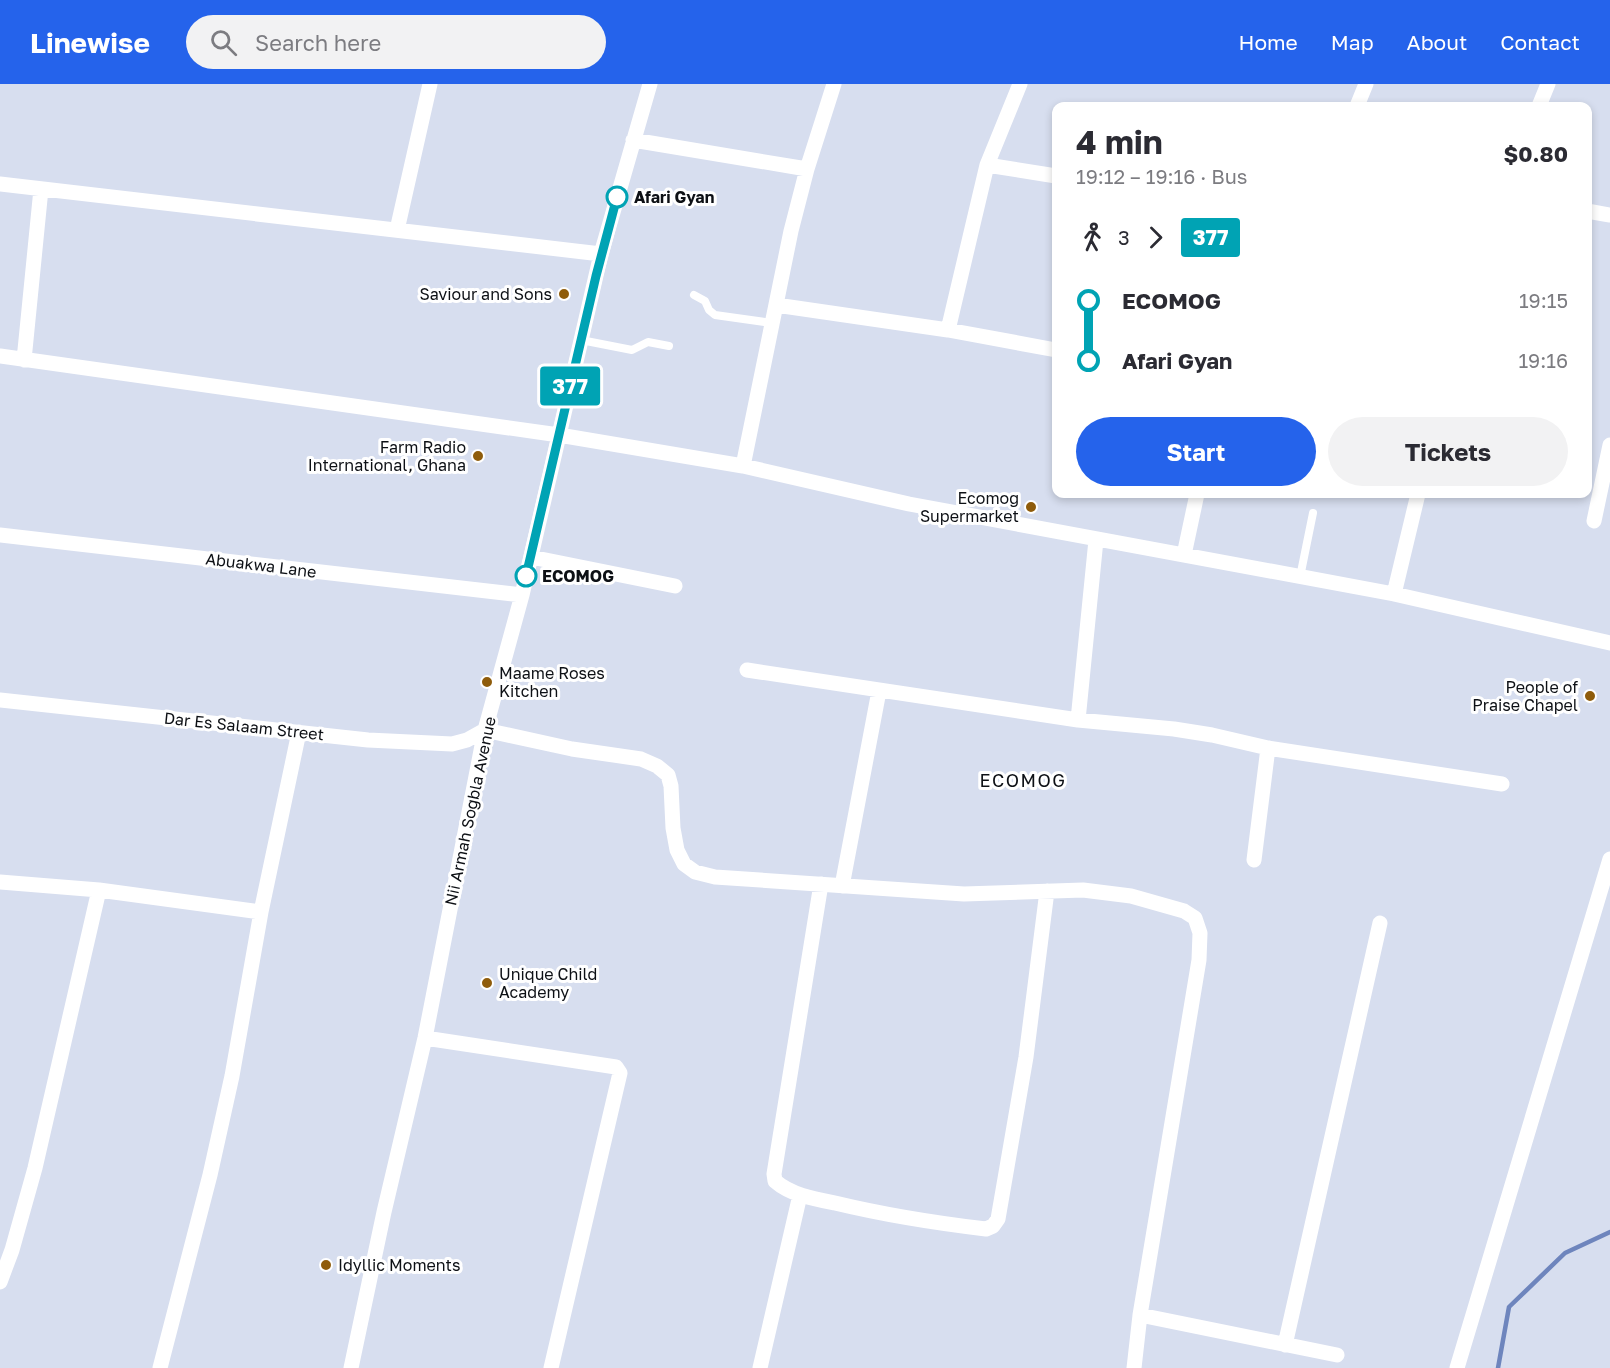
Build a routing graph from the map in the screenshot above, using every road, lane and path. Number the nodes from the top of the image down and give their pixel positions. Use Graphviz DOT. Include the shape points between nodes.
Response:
graph roads {
  1 [pos="430,84"];
  2 [pos="650,84"];
  3 [pos="834,84"];
  4 [pos="1020,84"];
  5 [pos="1366,84"];
  6 [pos="1548,84"];
  7 [pos="1359,102"];
  8 [pos="1541,102"];
  9 [pos="633,140"];
  10 [pos="987,165"];
  11 [pos="807,169"];
  12 [pos="1052,175"];
  13 [pos="0,184"];
  14 [pos="41,189"];
  15 [pos="1592,212"];
  16 [pos="1610,215"];
  17 [pos="397,230"];
  18 [pos="601,255"];
  19 [pos="694,295"];
  20 [pos="776,305"];
  21 [pos="772,323"];
  22 [pos="948,330"];
  23 [pos="581,340"];
  24 [pos="669,346"];
  25 [pos="1052,349"];
  26 [pos="0,356"];
  27 [pos="24,360"];
  28 [pos="559,435"];
  29 [pos="1610,446"];
  30 [pos="743,466"];
  31 [pos="1196,498"];
  32 [pos="1417,498"];
  33 [pos="1313,513"];
  34 [pos="1594,521"];
  35 [pos="0,535"];
  36 [pos="1096,540"];
  37 [pos="1184,555"];
  38 [pos="531,557"];
  39 [pos="1300,577"];
  40 [pos="675,586"];
  41 [pos="1394,594"];
  42 [pos="522,595"];
  43 [pos="1610,644"];
  44 [pos="747,670"];
  45 [pos="879,691"];
  46 [pos="0,700"];
  47 [pos="1078,720"];
  48 [pos="485,730"];
  49 [pos="299,732"];
  50 [pos="1268,748"];
  51 [pos="1502,784"];
  52 [pos="1610,859"];
  53 [pos="1254,860"];
  54 [pos="1608,875"];
  55 [pos="0,882"];
  56 [pos="821,884"];
  57 [pos="842,885"];
  58 [pos="99,890"];
  59 [pos="1047,891"];
  60 [pos="261,912"];
  61 [pos="1380,923"];
  62 [pos="425,1038"];
  63 [pos="800,1195"];
  64 [pos="0,1282"];
  65 [pos="1140,1315"];
  66 [pos="1284,1345"];
  67 [pos="1337,1355"];
  68 [pos="160,1368"];
  69 [pos="351,1368"];
  70 [pos="551,1368"];
  71 [pos="760,1368"];
  72 [pos="1134,1368"];
  73 [pos="1457,1368"];
  1 -- 17 [label="street"];
  2 -- 9 [label="street, Nii Armah Sogbla Avenue"];
  3 -- 11 [label="street"];
  4 -- 10 [label="street"];
  5 -- 7 [label="street"];
  6 -- 8 [label="street"];
  9 -- 11 [label="street"];
  9 -- 18 [label="street, Nii Armah Sogbla Avenue"];
  10 -- 12 [label="street"];
  10 -- 22 [label="street"];
  11 -- 20 [label="street"];
  13 -- 14 [label="street"];
  14 -- 17 [label="street"];
  14 -- 27 [label="street"];
  15 -- 16 [label="street"];
  17 -- 18 [label="street"];
  18 -- 23 [label="street, Nii Armah Sogbla Avenue"];
  19 -- 21 [label="lane" via="705,301 715,315"];
  20 -- 21 [label="street"];
  20 -- 22 [label="street"];
  21 -- 30 [label="street"];
  22 -- 25 [label="street"];
  23 -- 24 [label="lane" via="632,350 648,342"];
  23 -- 28 [label="street, Nii Armah Sogbla Avenue"];
  26 -- 27 [label="street"];
  27 -- 28 [label="street"];
  28 -- 30 [label="street"];
  28 -- 38 [label="street, Nii Armah Sogbla Avenue"];
  29 -- 34 [label="street"];
  30 -- 36 [label="street" via="909,504"];
  31 -- 37 [label="street"];
  32 -- 41 [label="street"];
  33 -- 39 [label="lane"];
  35 -- 42 [label="street, Abuakwa Lane"];
  36 -- 37 [label="street"];
  36 -- 47 [label="street"];
  37 -- 39 [label="street"];
  38 -- 40 [label="street"];
  38 -- 42 [label="street, Nii Armah Sogbla Avenue"];
  39 -- 41 [label="street"];
  41 -- 43 [label="street"];
  42 -- 48 [label="street, Nii Armah Sogbla Avenue"];
  44 -- 45 [label="street"];
  45 -- 47 [label="street"];
  45 -- 57 [label="street"];
  46 -- 49 [label="street, Dar Es Salaam Street"];
  47 -- 50 [label="street" via="1174,729"];
  48 -- 49 [label="street, Dar Es Salaam Street" via="452,744"];
  48 -- 56 [label="street" via="641,759 657,766 668,775 671,786 677,850 684,864 695,872 715,877"];
  48 -- 62 [label="street, Nii Armah Sogbla Avenue"];
  49 -- 60 [label="street"];
  50 -- 51 [label="street"];
  50 -- 53 [label="street"];
  52 -- 54 [label="street"];
  54 -- 73 [label="street"];
  55 -- 58 [label="street"];
  56 -- 57 [label="street"];
  56 -- 63 [label="street" via="774,1174 780,1186"];
  57 -- 59 [label="street" via="964,894"];
  58 -- 60 [label="street"];
  58 -- 64 [label="street" via="35,1168"];
  59 -- 63 [label="street" via="1026,1057 998,1219 993,1226 917,1221"];
  59 -- 65 [label="street" via="1083,890 1165,905 1195,918 1200,933 1199,960"];
  60 -- 68 [label="street" via="232,1076"];
  61 -- 66 [label="street"];
  62 -- 69 [label="street, Nii Armah Sogbla Avenue"];
  62 -- 70 [label="street" via="616,1067 620,1073"];
  63 -- 71 [label="street"];
  65 -- 66 [label="street"];
  65 -- 72 [label="street"];
  66 -- 67 [label="street"];
}
